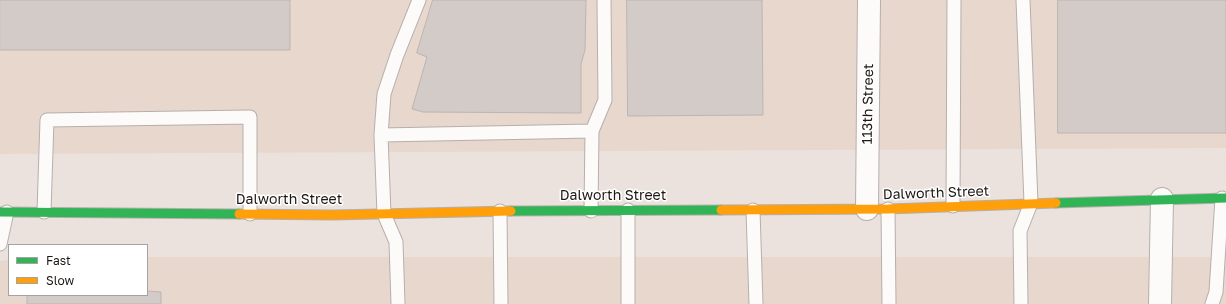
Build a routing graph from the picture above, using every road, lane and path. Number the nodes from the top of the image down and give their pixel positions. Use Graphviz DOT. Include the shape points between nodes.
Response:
graph roads {
  1 [pos="419,0"];
  2 [pos="604,0"];
  3 [pos="869,0"];
  4 [pos="954,0"];
  5 [pos="1023,0"];
  6 [pos="592,131"];
  7 [pos="381,135"];
  8 [pos="1224,198"];
  9 [pos="1162,199"];
  10 [pos="1030,203"];
  11 [pos="953,206"];
  12 [pos="867,209"];
  13 [pos="888,209"];
  14 [pos="591,210"];
  15 [pos="628,210"];
  16 [pos="754,210"];
  17 [pos="500,211"];
  18 [pos="3,212"];
  19 [pos="44,212"];
  20 [pos="250,214"];
  21 [pos="384,214"];
  22 [pos="0,244"];
  23 [pos="1218,296"];
  24 [pos="398,304"];
  25 [pos="501,304"];
  26 [pos="628,304"];
  27 [pos="756,304"];
  28 [pos="889,304"];
  29 [pos="1021,304"];
  30 [pos="1160,304"];
  1 -- 7 [label="lane" via="384,94"];
  2 -- 6 [label="lane" via="604,100"];
  3 -- 12 [label="street, 113th Street"];
  4 -- 11 [label="lane"];
  5 -- 10 [label="lane"];
  6 -- 7 [label="lane"];
  6 -- 14 [label="lane"];
  7 -- 21 [label="lane"];
  8 -- 9 [label="street, Dalworth Street"];
  8 -- 23 [label="lane"];
  9 -- 10 [label="street, Dalworth Street"];
  9 -- 30 [label="street"];
  10 -- 11 [label="street, Dalworth Street"];
  10 -- 29 [label="lane" via="1020,231"];
  11 -- 13 [label="street, Dalworth Street"];
  12 -- 13 [label="street, Dalworth Street"];
  12 -- 16 [label="street, Dalworth Street"];
  13 -- 28 [label="lane"];
  14 -- 15 [label="street, Dalworth Street"];
  14 -- 17 [label="street, Dalworth Street"];
  15 -- 16 [label="street, Dalworth Street"];
  15 -- 26 [label="lane"];
  16 -- 27 [label="lane"];
  17 -- 21 [label="street, Dalworth Street"];
  17 -- 25 [label="lane"];
  18 -- 19 [label="street, Dalworth Street"];
  18 -- 22 [label="lane"];
  19 -- 20 [label="street, Dalworth Street"];
  19 -- 20 [label="lane" via="47,120 250,117"];
  20 -- 21 [label="street, Dalworth Street"];
  21 -- 24 [label="lane" via="396,242"];
}
